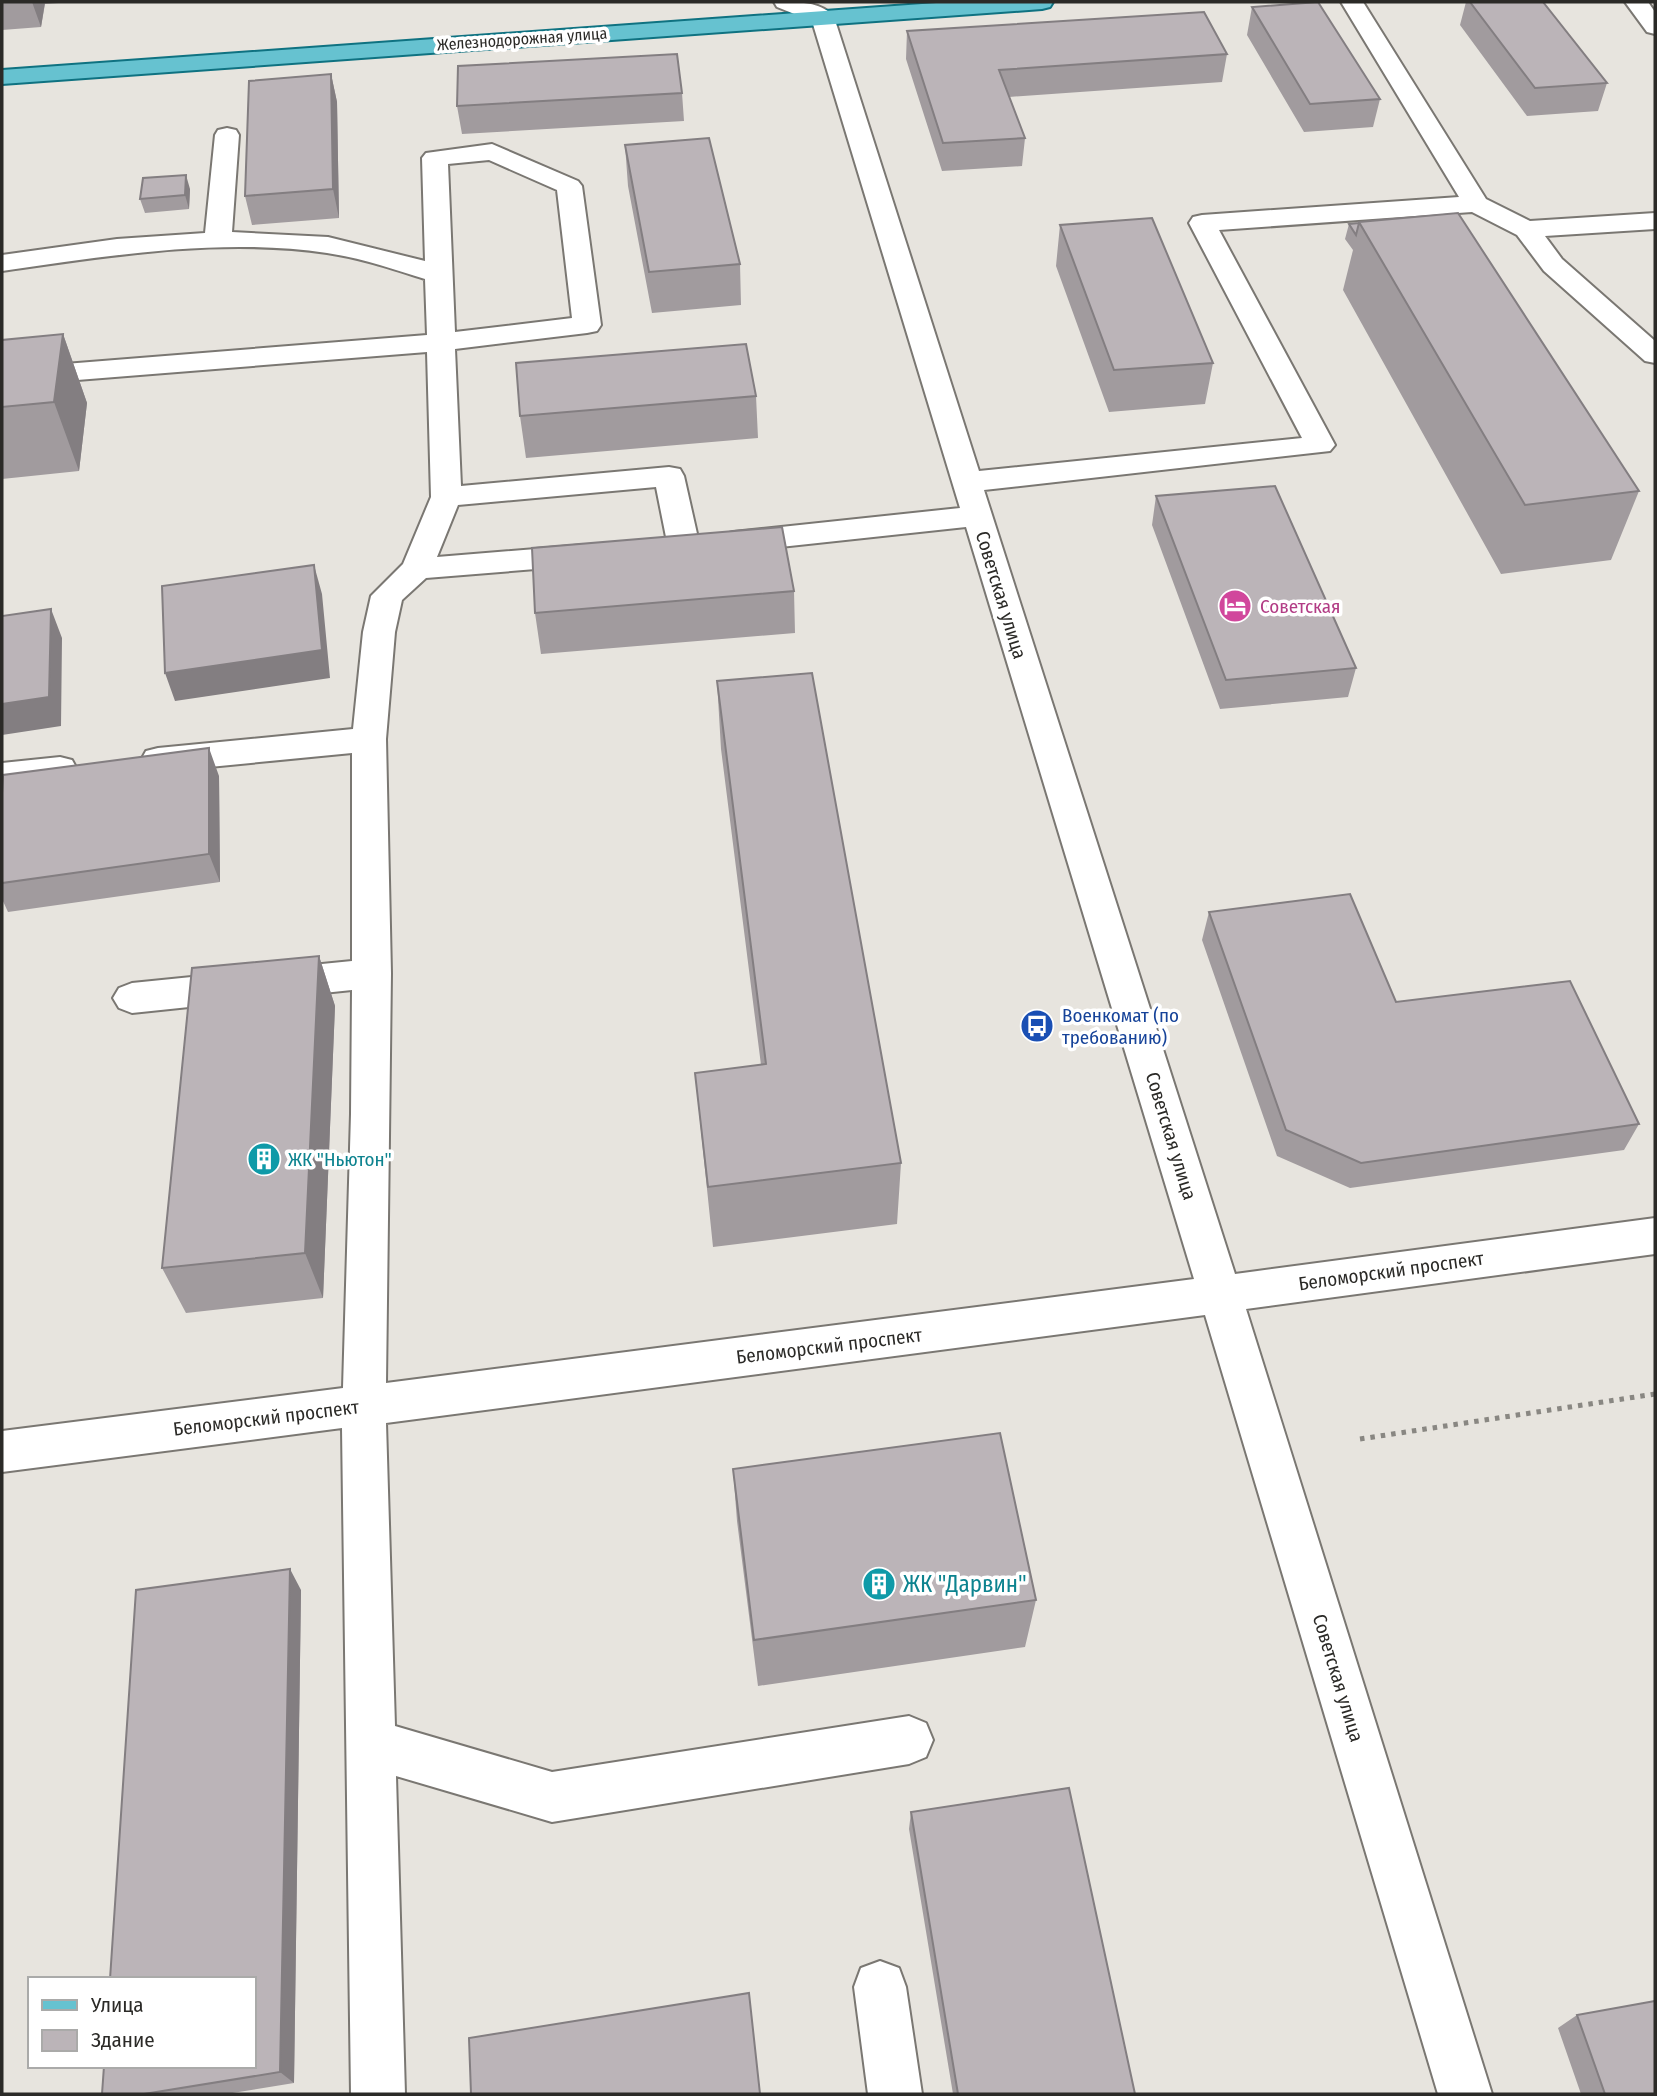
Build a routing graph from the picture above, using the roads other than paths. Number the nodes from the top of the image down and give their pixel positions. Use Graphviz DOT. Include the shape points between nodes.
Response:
graph roads {
  1 [pos="785,2"];
  2 [pos="1042,2"];
  3 [pos="1352,2"];
  4 [pos="1636,2"];
  5 [pos="822,17"];
  6 [pos="1655,27"];
  7 [pos="2,77"];
  8 [pos="227,135"];
  9 [pos="1476,204"];
  10 [pos="1655,221"];
  11 [pos="1526,229"];
  12 [pos="218,240"];
  13 [pos="2,263"];
  14 [pos="438,274"];
  15 [pos="442,342"];
  16 [pos="1655,355"];
  17 [pos="2,378"];
  18 [pos="446,497"];
  19 [pos="972,499"];
  20 [pos="617,552"];
  21 [pos="417,569"];
  22 [pos="369,739"];
  23 [pos="2,775"];
  24 [pos="372,972"];
  25 [pos="132,998"];
  26 [pos="1655,1236"];
  27 [pos="1220,1294"];
  28 [pos="364,1405"];
  29 [pos="2,1452"];
  30 [pos="909,1740"];
  31 [pos="372,1744"];
  32 [pos="880,1987"];
  33 [pos="378,2094"];
  34 [pos="895,2094"];
  35 [pos="1465,2094"];
  1 -- 5 [label="street"];
  2 -- 5 [label="main road, Железнодорожная улица"];
  3 -- 9 [label="street"];
  4 -- 6 [label="street"];
  5 -- 7 [label="main road, Железнодорожная улица"];
  5 -- 19 [label="street, Советская улица"];
  8 -- 12 [label="street"];
  9 -- 11 [label="street"];
  9 -- 19 [label="street" via="1202,223 1320,445"];
  10 -- 11 [label="street"];
  11 -- 16 [label="street" via="1553,265"];
  12 -- 13 [label="street"];
  12 -- 14 [label="street" via="314,243 372,253"];
  14 -- 15 [label="street"];
  14 -- 15 [label="street" via="435,158 492,152 569,186 587,325"];
  15 -- 17 [label="street"];
  15 -- 18 [label="street"];
  18 -- 19 [label="street" via="669,476 670,548 828,534"];
  18 -- 21 [label="street"];
  19 -- 27 [label="street, Советская улица"];
  20 -- 21 [label="street"];
  21 -- 22 [label="street" via="387,596"];
  22 -- 23 [label="street"];
  22 -- 24 [label="street"];
  24 -- 25 [label="street"];
  24 -- 28 [label="street"];
  26 -- 27 [label="street, Беломорский проспект"];
  27 -- 28 [label="street, Беломорский проспект"];
  27 -- 35 [label="street, Советская улица"];
  28 -- 29 [label="street, Беломорский проспект"];
  28 -- 31 [label="street"];
  30 -- 31 [label="street" via="552,1797"];
  31 -- 33 [label="street"];
  32 -- 34 [label="street"];
}
